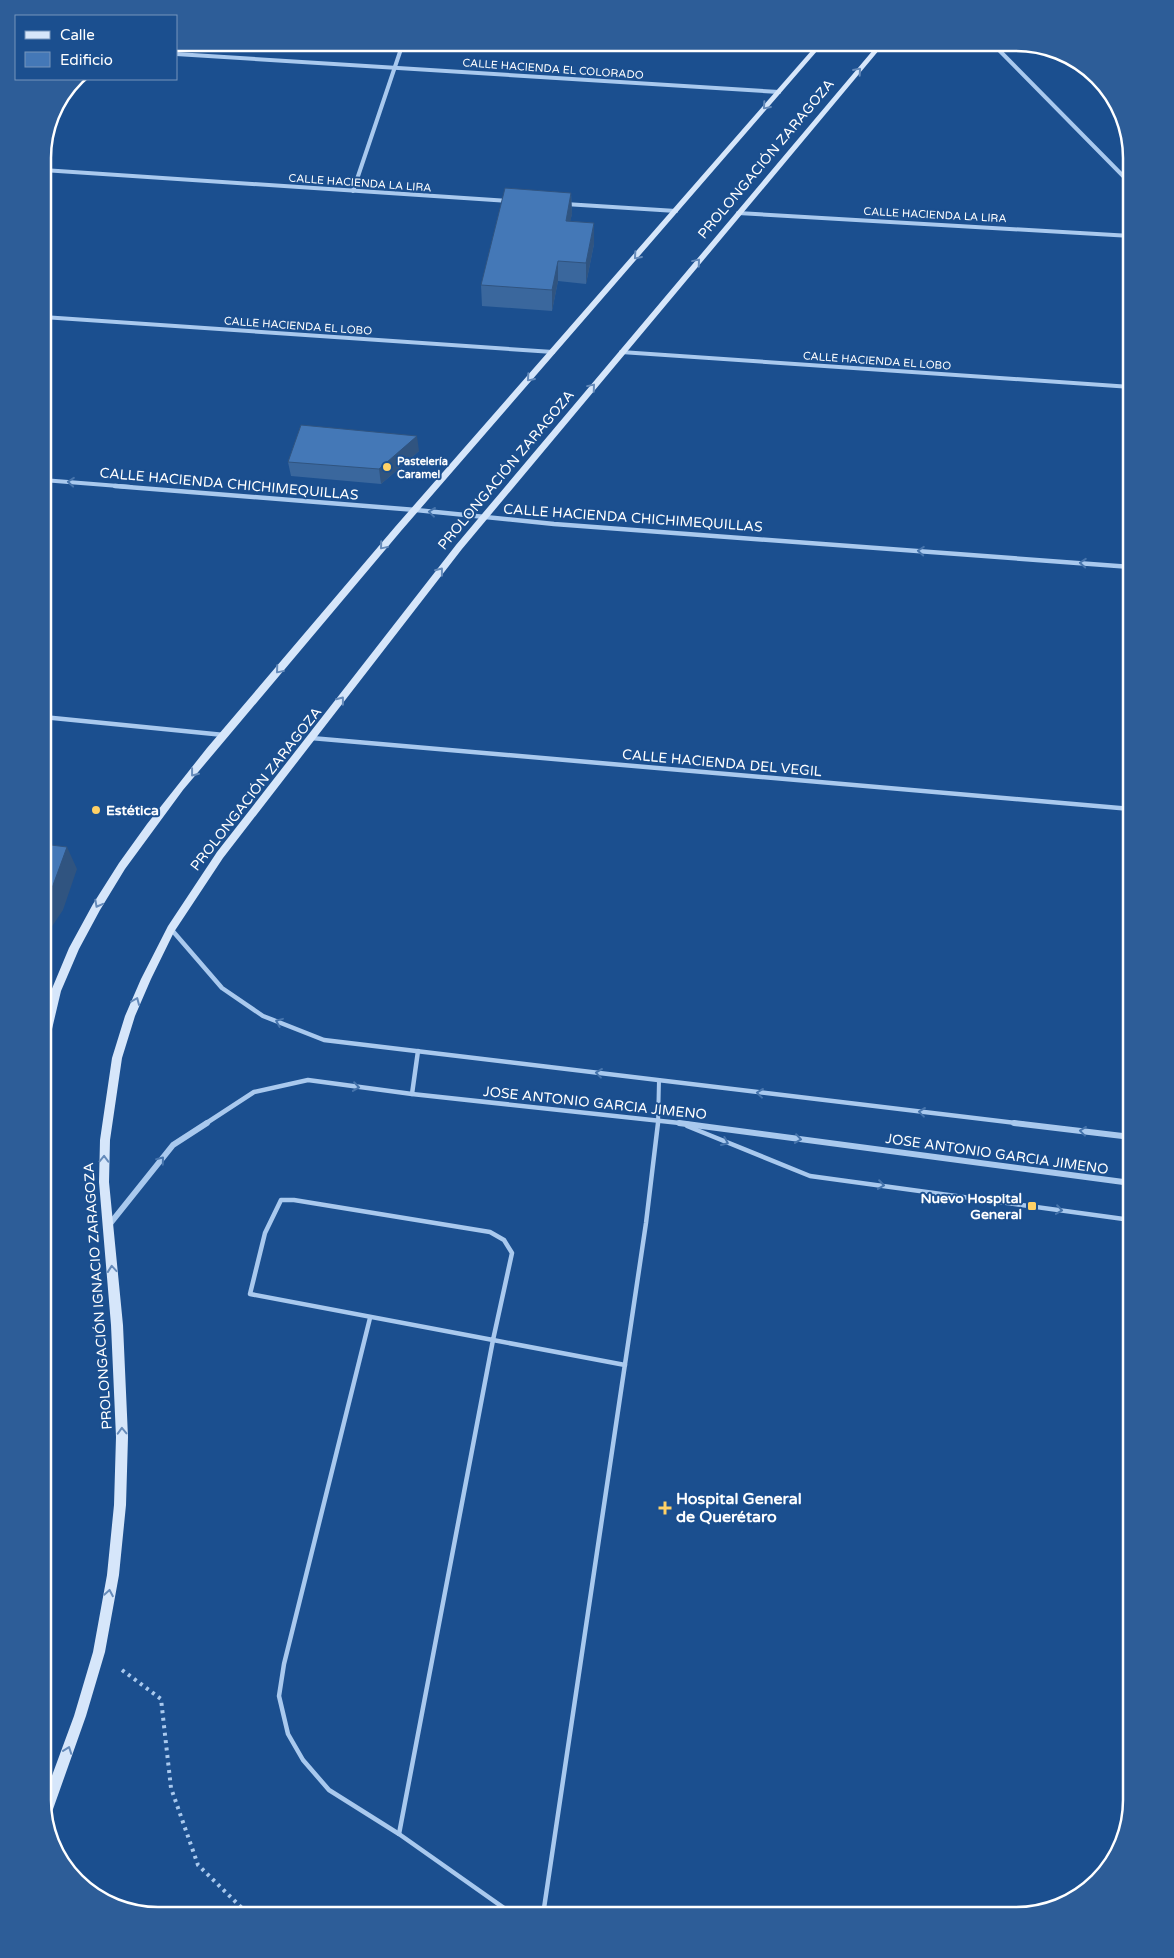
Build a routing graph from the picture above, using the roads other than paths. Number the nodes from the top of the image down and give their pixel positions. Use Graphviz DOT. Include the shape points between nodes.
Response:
graph roads {
  1 [pos="400,51"];
  2 [pos="814,51"];
  3 [pos="875,51"];
  4 [pos="1000,51"];
  5 [pos="178,54"];
  6 [pos="394,68"];
  7 [pos="779,92"];
  8 [pos="51,171"];
  9 [pos="1123,175"];
  10 [pos="353,191"];
  11 [pos="519,201"];
  12 [pos="558,204"];
  13 [pos="676,211"];
  14 [pos="738,213"];
  15 [pos="1123,235"];
  16 [pos="51,318"];
  17 [pos="553,352"];
  18 [pos="621,352"];
  19 [pos="1123,386"];
  20 [pos="51,481"];
  21 [pos="416,510"];
  22 [pos="482,518"];
  23 [pos="1123,566"];
  24 [pos="51,717"];
  25 [pos="224,734"];
  26 [pos="311,738"];
  27 [pos="1123,808"];
  28 [pos="171,929"];
  29 [pos="51,1013"];
  30 [pos="418,1051"];
  31 [pos="659,1080"];
  32 [pos="412,1094"];
  33 [pos="660,1122"];
  34 [pos="680,1123"];
  35 [pos="1123,1136"];
  36 [pos="1123,1182"];
  37 [pos="1123,1219"];
  38 [pos="108,1225"];
  39 [pos="370,1318"];
  40 [pos="493,1340"];
  41 [pos="624,1365"];
  42 [pos="51,1796"];
  43 [pos="399,1834"];
  44 [pos="503,1907"];
  45 [pos="544,1907"];
  1 -- 6 [label="street"];
  2 -- 7 [label="main road"];
  14 -- 3 [label="main road, PROLONGACIÓN ZARAGOZA, one-way"];
  4 -- 9 [label="street"];
  5 -- 6 [label="street, CALLE HACIENDA EL COLORADO"];
  6 -- 7 [label="street, CALLE HACIENDA EL COLORADO"];
  6 -- 10 [label="street"];
  7 -- 13 [label="main road, one-way"];
  8 -- 10 [label="street, CALLE HACIENDA LA LIRA"];
  10 -- 11 [label="street, CALLE HACIENDA LA LIRA"];
  12 -- 13 [label="street"];
  13 -- 17 [label="main road, one-way"];
  14 -- 15 [label="street, CALLE HACIENDA LA LIRA"];
  18 -- 14 [label="main road, PROLONGACIÓN ZARAGOZA, one-way"];
  16 -- 17 [label="street, CALLE HACIENDA EL LOBO"];
  17 -- 21 [label="main road, one-way"];
  18 -- 19 [label="street, CALLE HACIENDA EL LOBO"];
  22 -- 18 [label="main road, PROLONGACIÓN ZARAGOZA, one-way"];
  21 -- 20 [label="street, CALLE HACIENDA CHICHIMEQUILLAS, one-way"];
  22 -- 21 [label="street, CALLE HACIENDA CHICHIMEQUILLAS, one-way"];
  21 -- 25 [label="main road, one-way"];
  23 -- 22 [label="street, CALLE HACIENDA CHICHIMEQUILLAS, one-way"];
  26 -- 22 [label="main road, PROLONGACIÓN ZARAGOZA, one-way"];
  24 -- 25 [label="street"];
  25 -- 29 [label="main road, one-way" via="104,892 69,960"];
  26 -- 27 [label="street, CALLE HACIENDA DEL VEGIL"];
  26 -- 28 [label="main road, PROLONGACIÓN ZARAGOZA" via="220,855"];
  30 -- 28 [label="street, JOSE ANTONIO GARCIA JIMENO, one-way" via="324,1040 263,1016 222,988"];
  38 -- 28 [label="main road, PROLONGACIÓN IGNACIO ZARAGOZA, one-way" via="105,1140 117,1058 130,1016"];
  31 -- 30 [label="street, JOSE ANTONIO GARCIA JIMENO, one-way"];
  30 -- 32 [label="street"];
  31 -- 33 [label="lane"];
  35 -- 31 [label="street, JOSE ANTONIO GARCIA JIMENO, one-way"];
  32 -- 33 [label="street, JOSE ANTONIO GARCIA JIMENO"];
  38 -- 32 [label="street, JOSE ANTONIO GARCIA JIMENO, one-way" via="173,1145 254,1092 308,1080"];
  33 -- 34 [label="street, JOSE ANTONIO GARCIA JIMENO"];
  33 -- 41 [label="lane"];
  34 -- 36 [label="street, JOSE ANTONIO GARCIA JIMENO, one-way"];
  34 -- 37 [label="lane, one-way" via="810,1176"];
  42 -- 38 [label="main road, PROLONGACIÓN IGNACIO ZARAGOZA, one-way" via="99,1652 120,1505 122,1437"];
  39 -- 40 [label="lane"];
  39 -- 40 [label="lane" via="250,1294 271,1214 280,1200 501,1236 512,1253"];
  39 -- 43 [label="lane" via="284,1664 279,1696 288,1734 303,1760 329,1790"];
  40 -- 41 [label="lane"];
  40 -- 43 [label="lane"];
  41 -- 45 [label="lane"];
  43 -- 44 [label="lane"];
}
